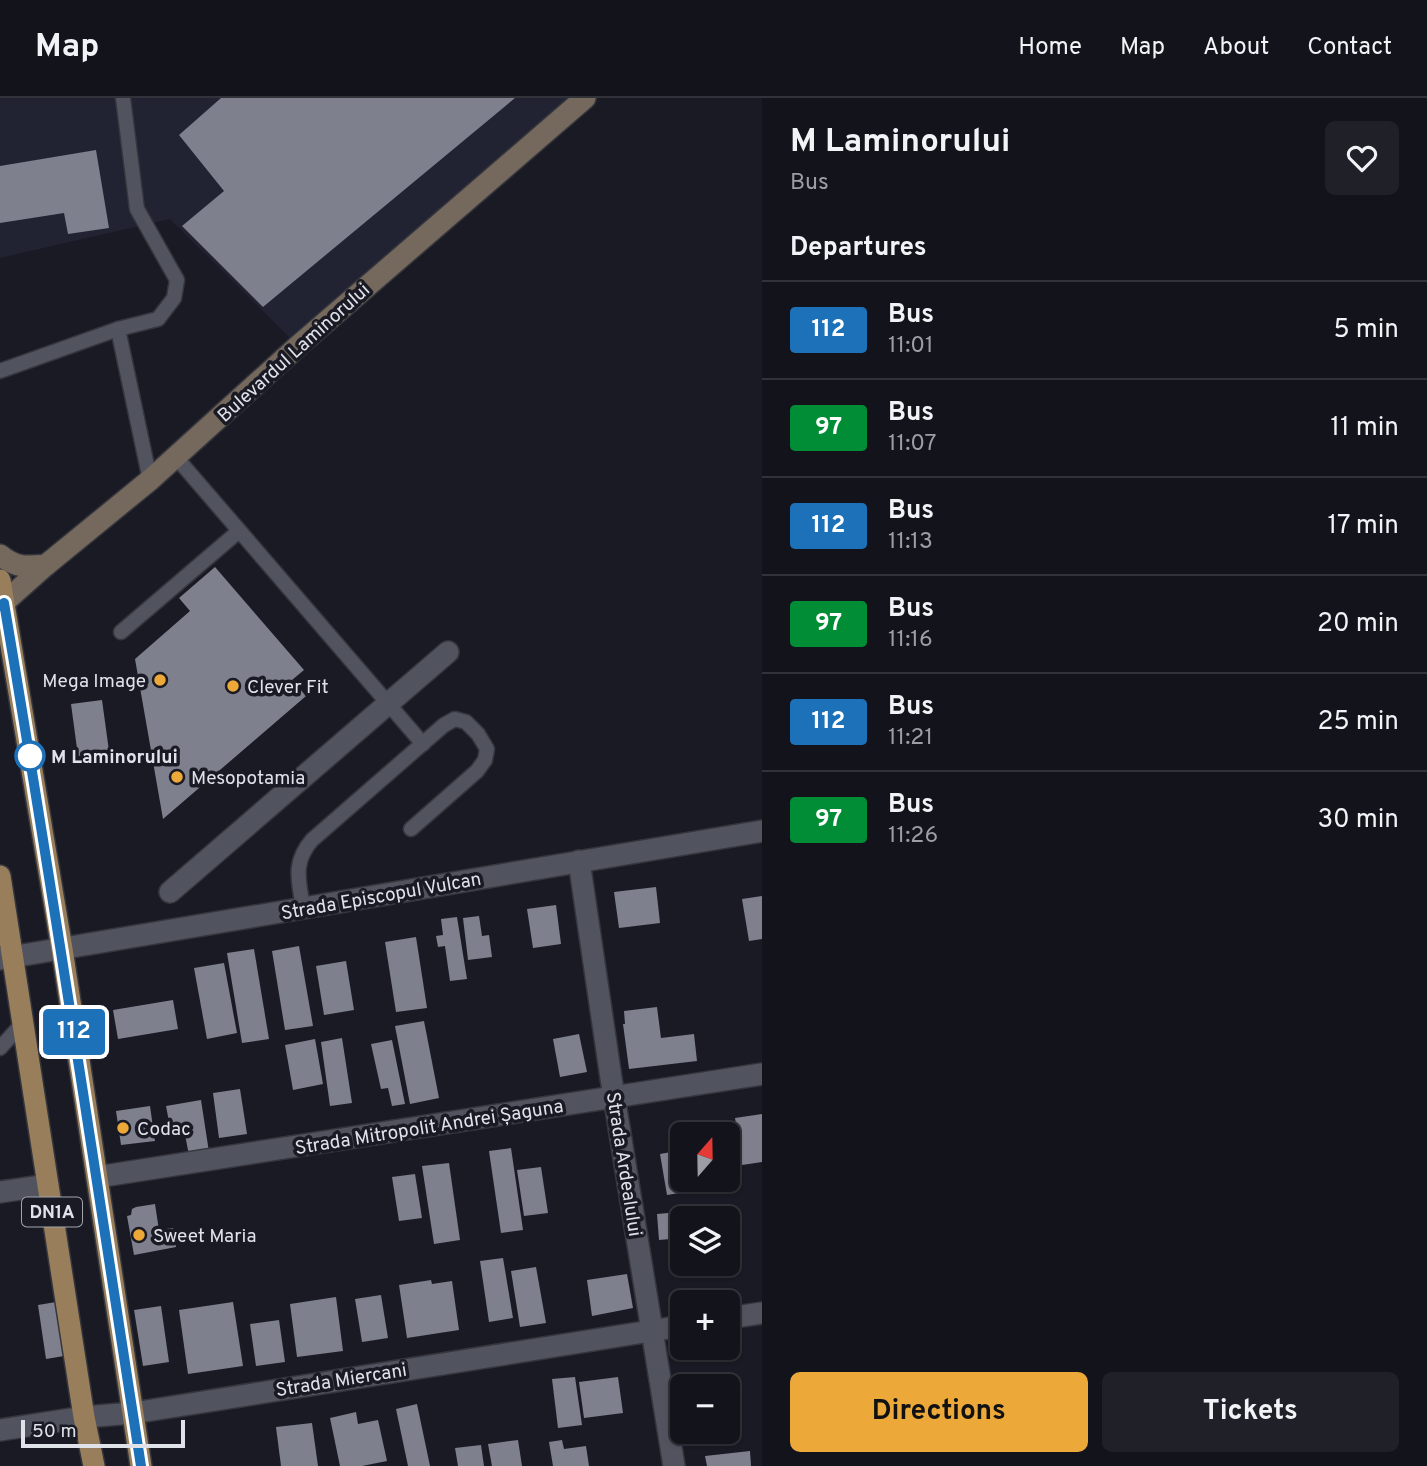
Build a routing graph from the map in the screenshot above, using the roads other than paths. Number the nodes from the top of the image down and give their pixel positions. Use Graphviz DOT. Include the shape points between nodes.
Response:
graph roads {
  1 [pos="123,98"];
  2 [pos="585,98"];
  3 [pos="118,329"];
  4 [pos="0,371"];
  5 [pos="176,456"];
  6 [pos="150,480"];
  7 [pos="239,531"];
  8 [pos="0,555"];
  9 [pos="46,565"];
  10 [pos="0,580"];
  11 [pos="2,604"];
  12 [pos="121,632"];
  13 [pos="448,652"];
  14 [pos="389,704"];
  15 [pos="423,744"];
  16 [pos="411,829"];
  17 [pos="762,831"];
  18 [pos="579,861"];
  19 [pos="0,876"];
  20 [pos="170,892"];
  21 [pos="303,908"];
  22 [pos="62,949"];
  23 [pos="6,958"];
  24 [pos="23,1023"];
  25 [pos="0,1048"];
  26 [pos="762,1074"];
  27 [pos="615,1097"];
  28 [pos="97,1177"];
  29 [pos="48,1185"];
  30 [pos="0,1192"];
  31 [pos="762,1313"];
  32 [pos="740,1316"];
  33 [pos="670,1327"];
  34 [pos="653,1330"];
  35 [pos="133,1413"];
  36 [pos="84,1417"];
  37 [pos="0,1430"];
  38 [pos="94,1466"];
  39 [pos="141,1466"];
  40 [pos="674,1466"];
  1 -- 3 [label="lane" via="137,209 177,280 174,298 158,319"];
  2 -- 5 [label="street, Bulevardul Laminorului"];
  3 -- 4 [label="lane"];
  3 -- 6 [label="lane"];
  5 -- 6 [label="street, Bulevardul Laminorului"];
  5 -- 7 [label="lane"];
  6 -- 9 [label="street, Bulevardul Laminorului"];
  7 -- 12 [label="lane"];
  7 -- 14 [label="lane"];
  8 -- 9 [label="street" via="26,567"];
  9 -- 11 [label="street, Bulevardul Laminorului"];
  10 -- 11 [label="main road, DN1A"];
  11 -- 22 [label="main road, DN1A"];
  13 -- 14 [label="street"];
  14 -- 15 [label="lane"];
  14 -- 20 [label="street"];
  15 -- 16 [label="lane" via="456,719 466,722 487,749 477,771"];
  15 -- 21 [label="lane" via="304,849 298,873"];
  17 -- 18 [label="street, Strada Episcopul Vulcan"];
  18 -- 21 [label="street, Strada Episcopul Vulcan"];
  18 -- 27 [label="street, Strada Ardealului"];
  19 -- 23 [label="main road, DN1A"];
  21 -- 22 [label="street, Strada Episcopul Vulcan"];
  22 -- 23 [label="street, Strada Episcopul Vulcan"];
  22 -- 28 [label="main road, DN1A"];
  23 -- 24 [label="main road, DN1A"];
  24 -- 25 [label="lane"];
  24 -- 29 [label="main road, DN1A"];
  26 -- 27 [label="street, Strada Mitropolit Andrei Șaguna"];
  27 -- 28 [label="street, Strada Mitropolit Andrei Șaguna"];
  27 -- 34 [label="street, Strada Ardealului"];
  28 -- 35 [label="main road, DN1A"];
  29 -- 30 [label="street"];
  29 -- 36 [label="main road, DN1A"];
  31 -- 32 [label="street"];
  33 -- 34 [label="street, Strada Miercani"];
  34 -- 35 [label="street, Strada Miercani"];
  34 -- 40 [label="street, Strada Ardealului"];
  35 -- 36 [label="street, Strada Miercani"];
  35 -- 39 [label="main road, DN1A"];
  36 -- 37 [label="street, Strada Miercani"];
  36 -- 38 [label="main road, DN1A"];
}
